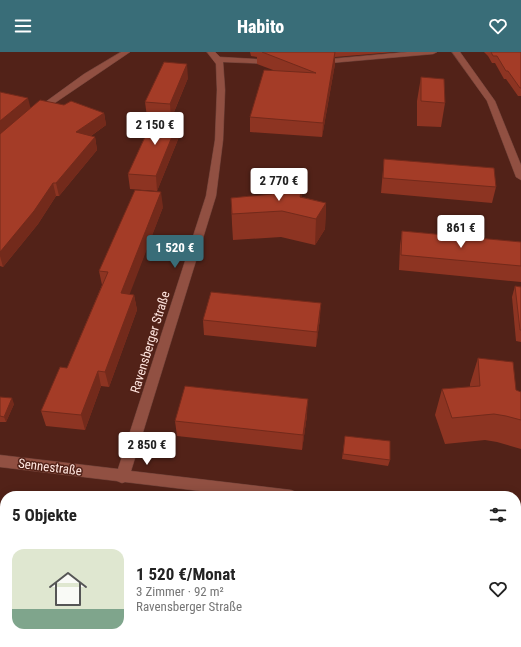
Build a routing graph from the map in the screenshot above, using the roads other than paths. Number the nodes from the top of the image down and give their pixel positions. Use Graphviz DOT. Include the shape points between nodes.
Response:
graph roads {
  1 [pos="126,52"];
  2 [pos="433,52"];
  3 [pos="456,52"];
  4 [pos="214,55"];
  5 [pos="278,62"];
  6 [pos="313,62"];
  7 [pos="32,115"];
  8 [pos="521,177"];
  9 [pos="0,461"];
  10 [pos="122,477"];
  11 [pos="247,491"];
  1 -- 7 [label="street"];
  2 -- 6 [label="street"];
  3 -- 8 [label="street" via="491,100"];
  4 -- 5 [label="street"];
  4 -- 10 [label="street, Ravensberger Straße" via="220,64 221,90 219,140 211,196"];
  9 -- 10 [label="street, Sennestraße"];
  10 -- 11 [label="street, Sennestraße"];
}
